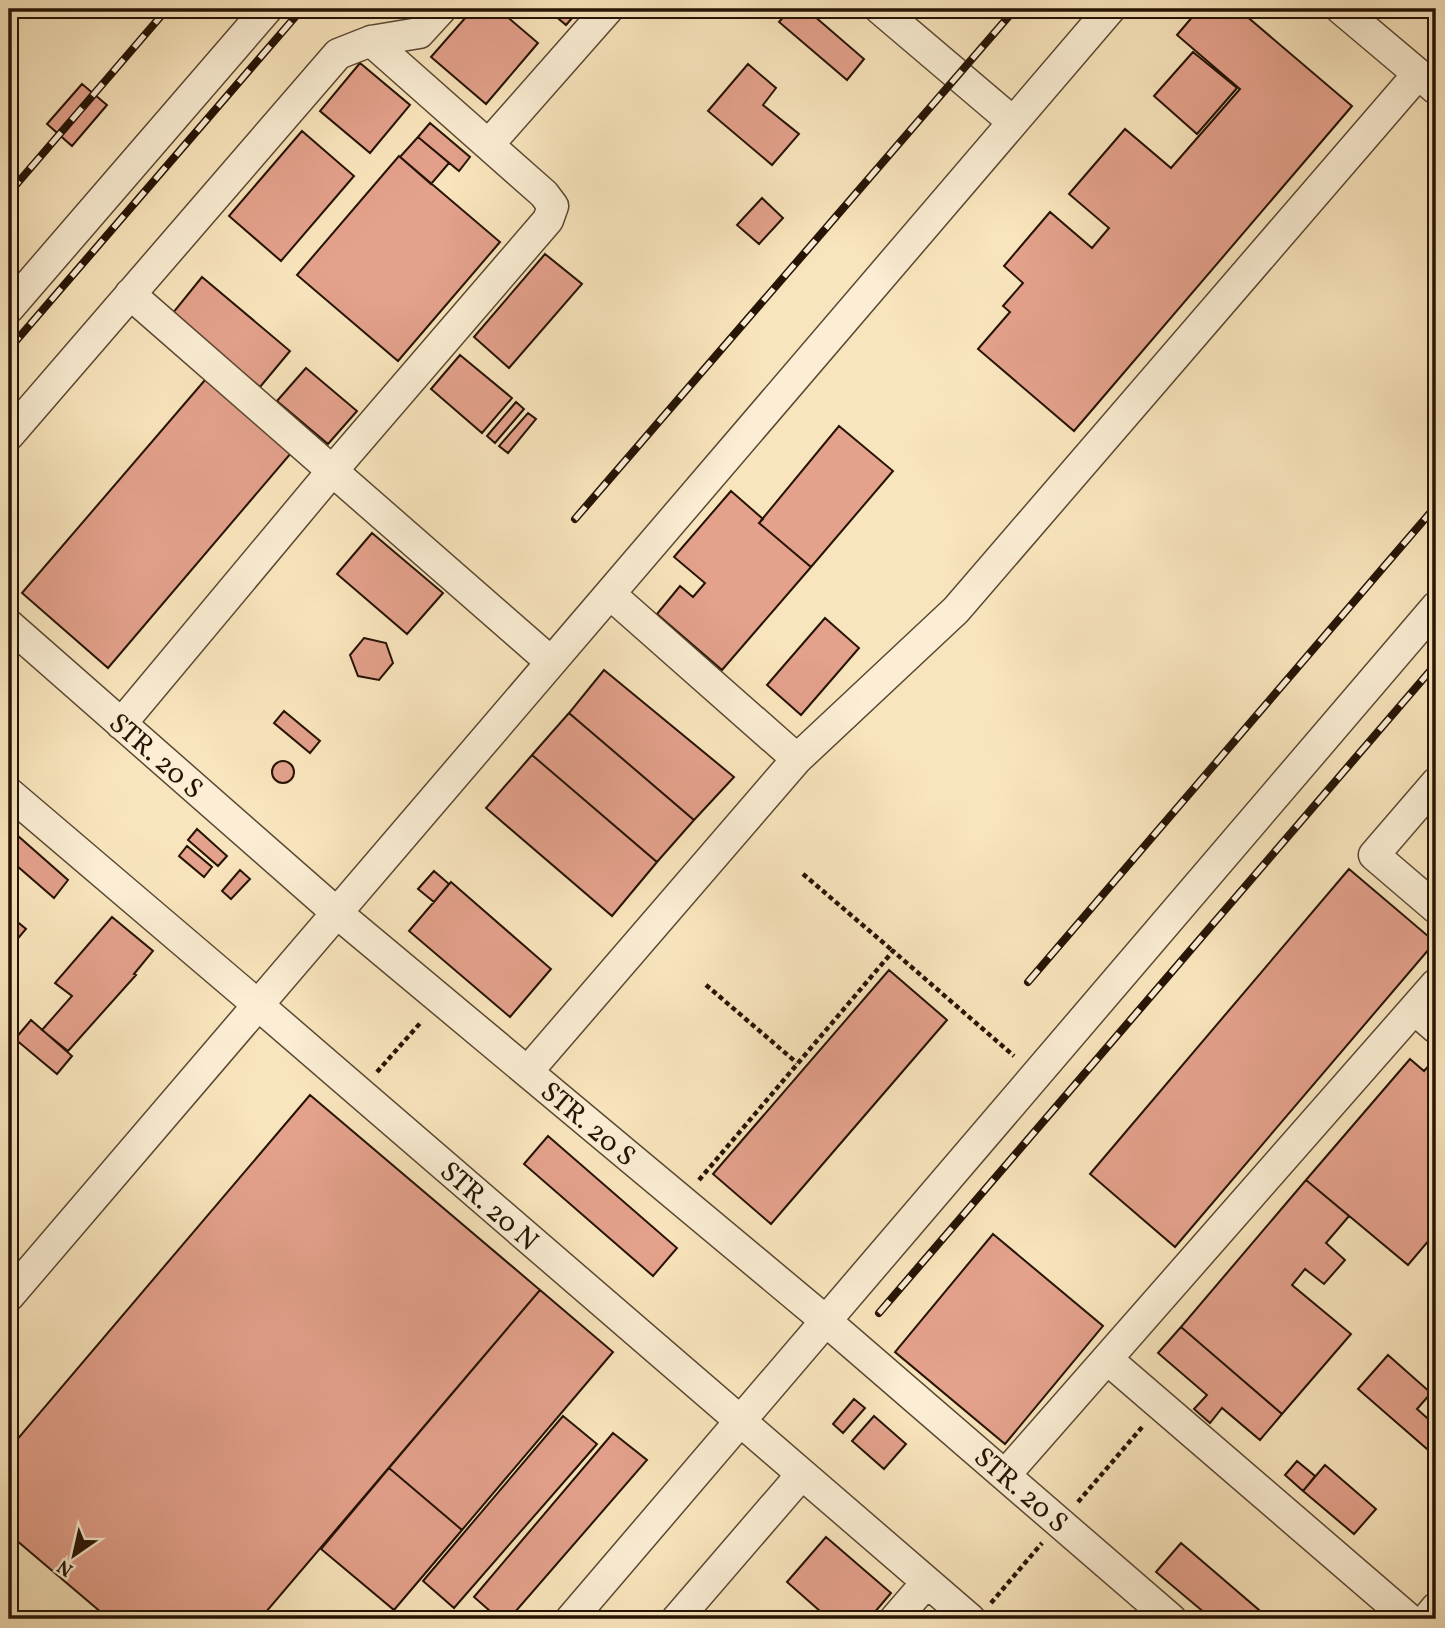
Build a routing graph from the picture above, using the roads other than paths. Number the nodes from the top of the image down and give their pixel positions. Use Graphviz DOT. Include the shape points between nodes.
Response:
graph roads {
  1 [pos="267,9"];
  2 [pos="441,9"];
  3 [pos="608,9"];
  4 [pos="880,9"];
  5 [pos="1110,9"];
  6 [pos="1341,9"];
  7 [pos="371,41"];
  8 [pos="1427,82"];
  9 [pos="1013,122"];
  10 [pos="489,144"];
  11 [pos="130,294"];
  12 [pos="9,308"];
  13 [pos="9,435"];
  14 [pos="334,470"];
  15 [pos="610,594"];
  16 [pos="1436,607"];
  17 [pos="9,625"];
  18 [pos="551,662"];
  19 [pos="121,724"];
  20 [pos="797,759"];
  21 [pos="1436,783"];
  22 [pos="9,793"];
  23 [pos="1436,908"];
  24 [pos="337,913"];
  25 [pos="1436,984"];
  26 [pos="258,1004"];
  27 [pos="1425,1018"];
  28 [pos="528,1071"];
  29 [pos="9,1296"];
  30 [pos="826,1321"];
  31 [pos="1107,1359"];
  32 [pos="740,1421"];
  33 [pos="802,1474"];
  34 [pos="1005,1475"];
  35 [pos="927,1582"];
  36 [pos="1436,1608"];
  37 [pos="978,1614"];
  38 [pos="570,1619"];
  39 [pos="677,1619"];
  40 [pos="895,1619"];
  41 [pos="1171,1619"];
  42 [pos="1409,1619"];
  43 [pos="1427,1619"];
  1 -- 12 [label="lane"];
  2 -- 7 [label="lane" via="419,33"];
  3 -- 10 [label="lane"];
  4 -- 9 [label="lane"];
  5 -- 9 [label="lane"];
  6 -- 8 [label="lane"];
  7 -- 10 [label="lane"];
  7 -- 11 [label="lane" via="338,54"];
  8 -- 20 [label="lane" via="956,610"];
  9 -- 15 [label="lane"];
  10 -- 14 [label="lane" via="544,194 553,206 548,220"];
  11 -- 13 [label="lane"];
  11 -- 14 [label="lane"];
  14 -- 18 [label="lane"];
  14 -- 19 [label="lane"];
  15 -- 18 [label="lane"];
  15 -- 20 [label="lane"];
  16 -- 30 [label="lane"];
  17 -- 19 [label="lane, STR. 20 S"];
  18 -- 24 [label="lane"];
  19 -- 24 [label="lane, STR. 20 S"];
  20 -- 28 [label="lane"];
  21 -- 23 [label="lane" via="1374,855"];
  22 -- 26 [label="lane, STR. 20 N"];
  24 -- 26 [label="lane"];
  24 -- 28 [label="lane, STR. 20 S"];
  25 -- 27 [label="lane"];
  26 -- 29 [label="lane"];
  26 -- 32 [label="lane, STR. 20 N"];
  27 -- 31 [label="lane"];
  28 -- 30 [label="lane, STR. 20 S"];
  30 -- 32 [label="lane"];
  30 -- 34 [label="lane, STR. 20 S"];
  31 -- 34 [label="lane"];
  31 -- 42 [label="lane"];
  32 -- 33 [label="lane, STR. 20 N"];
  32 -- 38 [label="lane"];
  33 -- 35 [label="lane, STR. 20 N"];
  33 -- 39 [label="lane"];
  34 -- 41 [label="lane, STR. 20 S"];
  35 -- 37 [label="lane, STR. 20 N"];
  35 -- 40 [label="lane"];
  36 -- 43 [label="lane"];
}
